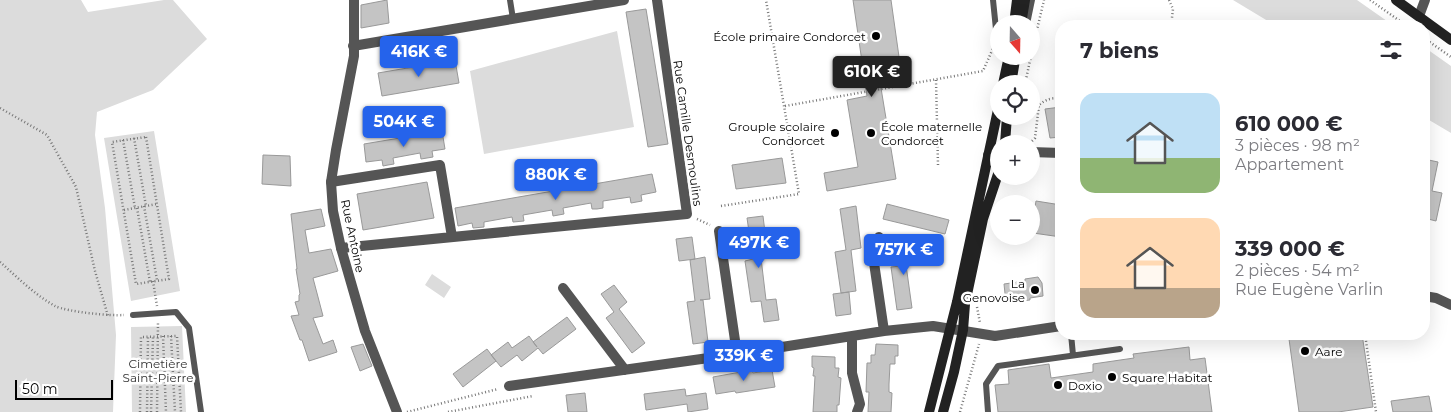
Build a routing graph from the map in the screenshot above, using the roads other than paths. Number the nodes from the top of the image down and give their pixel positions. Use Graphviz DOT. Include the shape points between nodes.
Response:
graph roads {
  1 [pos="354,0"];
  2 [pos="510,0"];
  3 [pos="624,0"];
  4 [pos="656,0"];
  5 [pos="993,0"];
  6 [pos="1017,0"];
  7 [pos="1025,0"];
  8 [pos="1032,0"];
  9 [pos="1396,0"];
  10 [pos="1425,0"];
  11 [pos="995,15"];
  12 [pos="1015,15"];
  13 [pos="1022,15"];
  14 [pos="1029,15"];
  15 [pos="1419,16"];
  16 [pos="513,19"];
  17 [pos="1424,20"];
  18 [pos="1430,24"];
  19 [pos="1451,40"];
  20 [pos="353,46"];
  21 [pos="1040,152"];
  22 [pos="1055,153"];
  23 [pos="990,170"];
  24 [pos="331,182"];
  25 [pos="994,185"];
  26 [pos="719,231"];
  27 [pos="452,237"];
  28 [pos="878,238"];
  29 [pos="341,248"];
  30 [pos="564,288"];
  31 [pos="1430,297"];
  32 [pos="1451,305"];
  33 [pos="133,315"];
  34 [pos="1055,327"];
  35 [pos="949,329"];
  36 [pos="884,330"];
  37 [pos="963,330"];
  38 [pos="852,336"];
  39 [pos="1072,340"];
  40 [pos="1120,349"];
  41 [pos="737,354"];
  42 [pos="1073,356"];
  43 [pos="625,370"];
  44 [pos="510,386"];
  45 [pos="201,412"];
  46 [pos="397,412"];
  47 [pos="857,412"];
  48 [pos="929,412"];
  49 [pos="943,412"];
  50 [pos="988,412"];
  1 -- 20 [label="street, Rue Antoine"];
  2 -- 16 [label="lane"];
  3 -- 16 [label="street"];
  4 -- 27 [label="street, Rue Camille Desmoulins" via="687,214"];
  5 -- 11 [label="lane"];
  6 -- 12 [label="main road"];
  7 -- 13 [label="main road"];
  8 -- 14 [label="lane"];
  9 -- 15 [label="main road"];
  10 -- 15 [label="street"];
  15 -- 17 [label="main road"];
  16 -- 20 [label="street"];
  18 -- 19 [label="main road"];
  20 -- 24 [label="street, Rue Antoine" via="354,56"];
  21 -- 22 [label="street"];
  23 -- 35 [label="main road"];
  24 -- 27 [label="street" via="440,165"];
  24 -- 29 [label="street, Rue Antoine"];
  25 -- 37 [label="main road" via="983,219 964,304"];
  26 -- 41 [label="street"];
  27 -- 29 [label="street, Rue Camille Desmoulins"];
  28 -- 36 [label="street" via="873,256"];
  29 -- 46 [label="street, Rue Antoine" via="365,331"];
  30 -- 43 [label="street"];
  31 -- 32 [label="street"];
  33 -- 45 [label="lane" via="176,312 189,328"];
  34 -- 37 [label="street" via="996,336"];
  35 -- 36 [label="street" via="933,326"];
  35 -- 37 [label="street"];
  35 -- 48 [label="main road"];
  36 -- 38 [label="street"];
  37 -- 49 [label="main road"];
  38 -- 41 [label="street"];
  38 -- 47 [label="street" via="852,373 860,404"];
  39 -- 42 [label="lane"];
  40 -- 42 [label="lane"];
  41 -- 43 [label="street"];
  42 -- 50 [label="lane" via="998,366 986,384"];
  43 -- 44 [label="street"];
}
